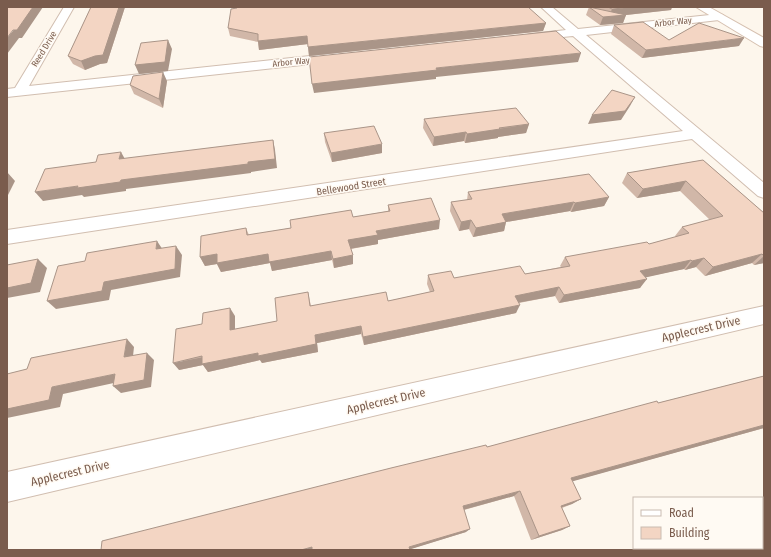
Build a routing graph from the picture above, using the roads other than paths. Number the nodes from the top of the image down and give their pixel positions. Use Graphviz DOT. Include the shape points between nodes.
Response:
graph roads {
  1 [pos="69,7"];
  2 [pos="546,7"];
  3 [pos="701,7"];
  4 [pos="716,12"];
  5 [pos="739,15"];
  6 [pos="576,32"];
  7 [pos="764,33"];
  8 [pos="521,38"];
  9 [pos="764,43"];
  10 [pos="348,56"];
  11 [pos="13,92"];
  12 [pos="696,134"];
  13 [pos="764,192"];
  14 [pos="7,237"];
  15 [pos="764,315"];
  16 [pos="7,487"];
  1 -- 11 [label="street, Reed Drive"];
  2 -- 6 [label="street"];
  3 -- 4 [label="main road"];
  4 -- 5 [label="main road"];
  4 -- 6 [label="street, Arbor Way"];
  4 -- 7 [label="main road"];
  4 -- 9 [label="main road"];
  6 -- 8 [label="street, Arbor Way"];
  6 -- 12 [label="street"];
  10 -- 11 [label="street, Arbor Way"];
  12 -- 13 [label="street"];
  12 -- 14 [label="street, Bellewood Street"];
  15 -- 16 [label="street, Applecrest Drive"];
}
